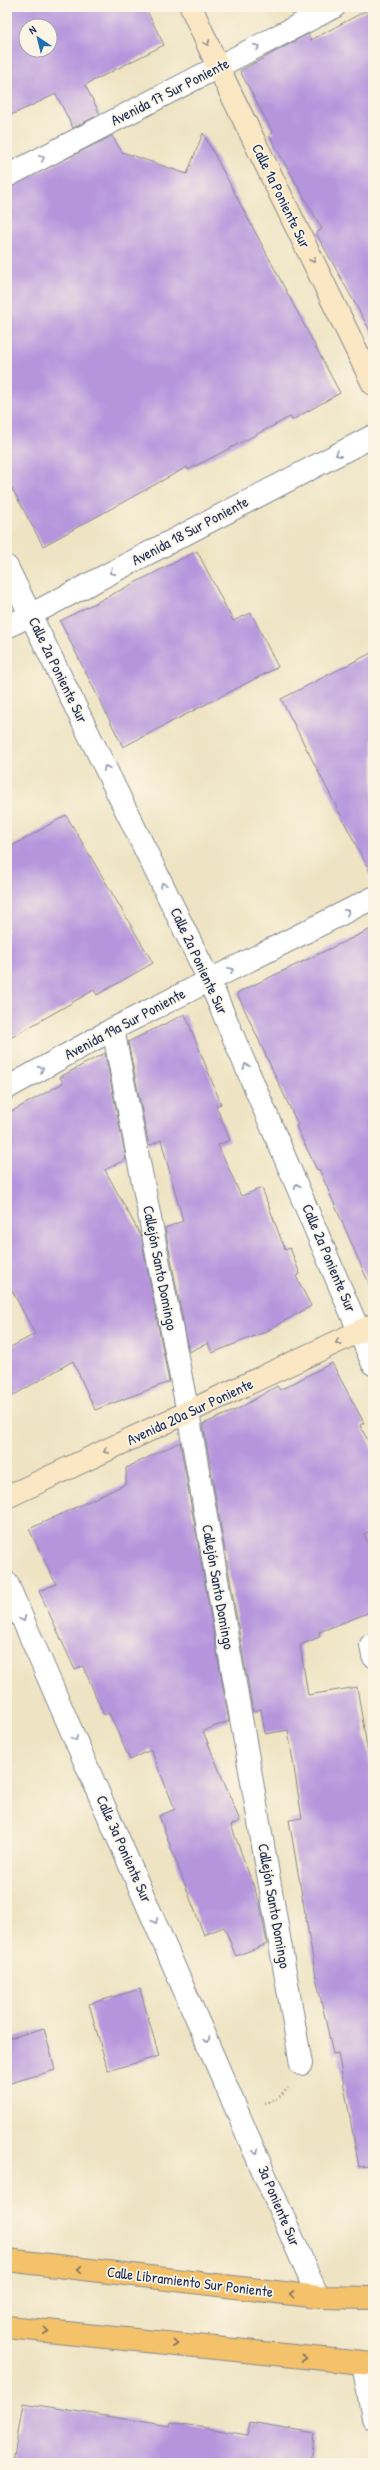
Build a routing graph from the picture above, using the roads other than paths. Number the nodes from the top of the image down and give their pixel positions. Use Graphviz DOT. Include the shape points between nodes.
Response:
graph roads {
  1 [pos="191,7"];
  2 [pos="334,7"];
  3 [pos="218,67"];
  4 [pos="7,176"];
  5 [pos="373,384"];
  6 [pos="373,436"];
  7 [pos="7,568"];
  8 [pos="31,614"];
  9 [pos="7,627"];
  10 [pos="373,898"];
  11 [pos="209,980"];
  12 [pos="113,1029"];
  13 [pos="7,1088"];
  14 [pos="366,1328"];
  15 [pos="373,1364"];
  16 [pos="188,1413"];
  17 [pos="7,1497"];
  18 [pos="7,1583"];
  19 [pos="301,2064"];
  20 [pos="240,2115"];
  21 [pos="7,2260"];
  22 [pos="318,2297"];
  23 [pos="373,2298"];
  24 [pos="7,2327"];
  25 [pos="368,2364"];
  26 [pos="373,2418"];
  1 -- 3 [label="street, Calle 1a Poniente Sur, one-way"];
  3 -- 2 [label="street, Avenida 17 Sur Poniente, one-way"];
  4 -- 3 [label="street, Avenida 17 Sur Poniente, one-way"];
  3 -- 5 [label="street, Calle 1a Poniente Sur, one-way"];
  6 -- 8 [label="street, Avenida 18 Sur Poniente, one-way"];
  7 -- 8 [label="street, Calle 2a Poniente Sur"];
  8 -- 9 [label="street, Avenida 18 Sur Poniente"];
  11 -- 8 [label="street, Calle 2a Poniente Sur, one-way"];
  11 -- 10 [label="street, Avenida 19a Sur Poniente, one-way"];
  11 -- 12 [label="street, Avenida 19a Sur Poniente"];
  14 -- 11 [label="street, Calle 2a Poniente Sur, one-way"];
  13 -- 12 [label="street, Avenida 19a Sur Poniente, one-way"];
  12 -- 16 [label="street, Callejón Santo Domingo"];
  14 -- 15 [label="street, Calle 2a Poniente Sur"];
  14 -- 16 [label="street, Avenida 20a Sur Poniente, one-way"];
  16 -- 17 [label="street, Avenida 20a Sur Poniente, one-way"];
  16 -- 19 [label="street, Callejón Santo Domingo"];
  18 -- 20 [label="street, Calle 3a Poniente Sur, one-way"];
  20 -- 22 [label="street, 3a Poniente Sur, one-way"];
  22 -- 21 [label="main road, Calle Libramiento Sur Poniente, one-way"];
  22 -- 23 [label="main road, Calle Libramiento Sur Poniente"];
  24 -- 25 [label="main road, one-way"];
  25 -- 26 [label="street"];
}
